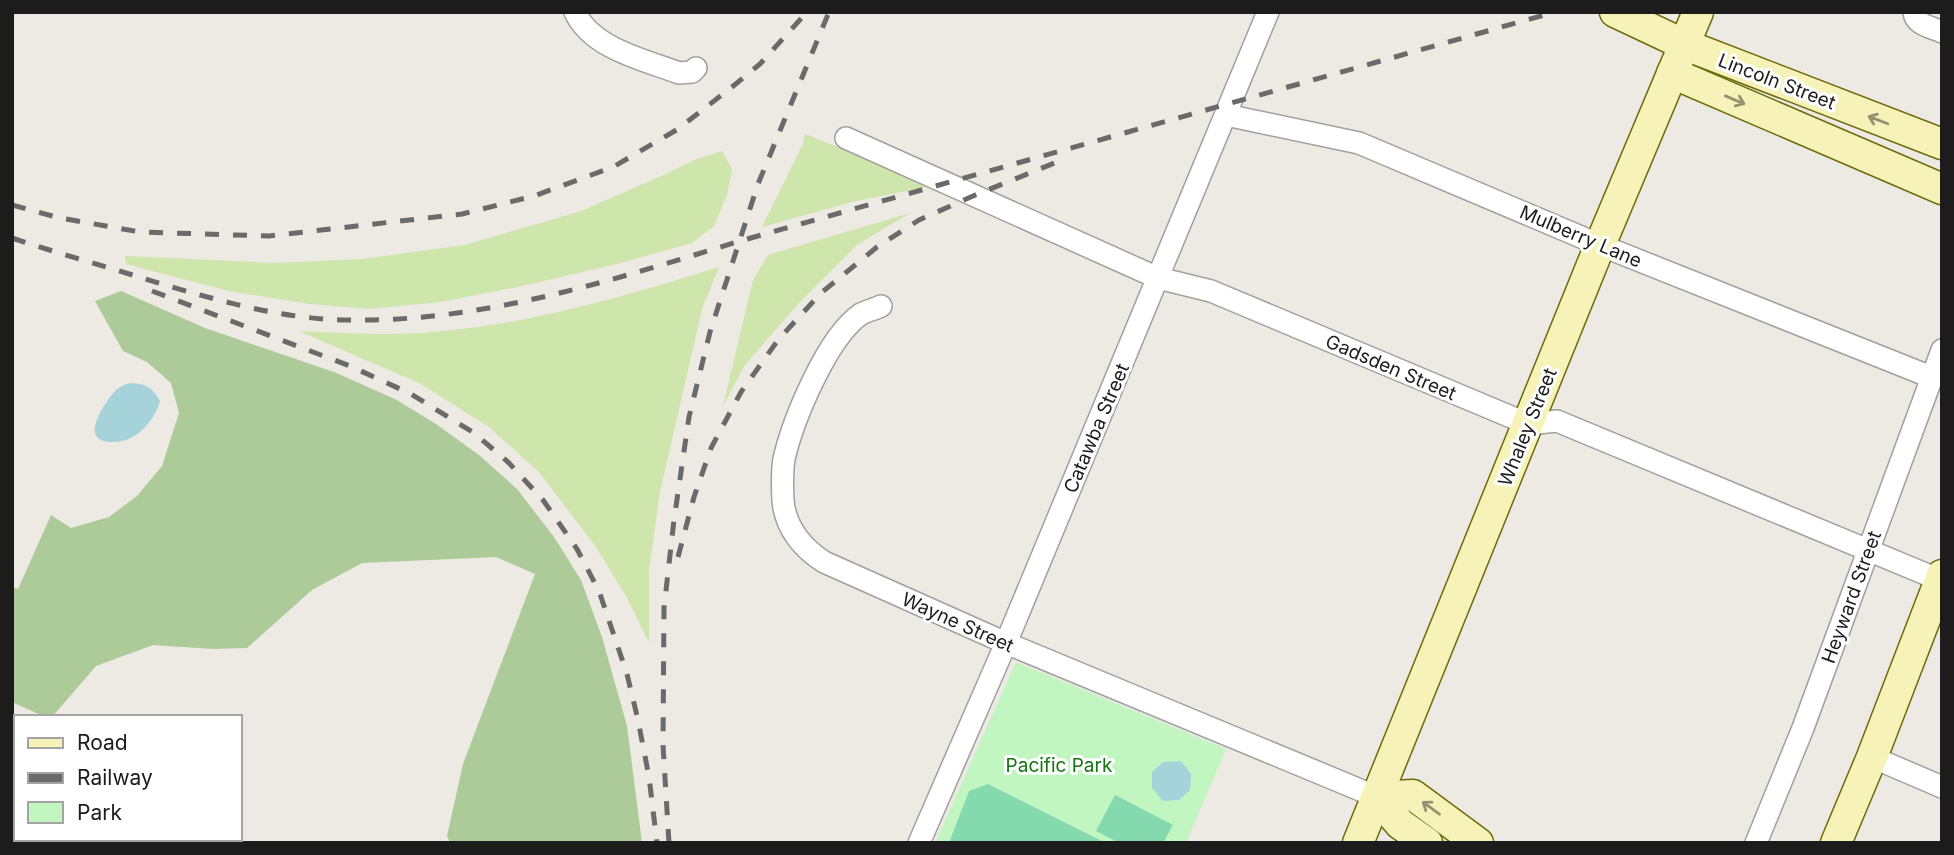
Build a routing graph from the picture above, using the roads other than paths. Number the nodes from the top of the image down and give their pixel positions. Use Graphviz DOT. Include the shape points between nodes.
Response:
graph roads {
  1 [pos="576,12"];
  2 [pos="1268,12"];
  3 [pos="1615,12"];
  4 [pos="1698,12"];
  5 [pos="1914,12"];
  6 [pos="1942,32"];
  7 [pos="1683,44"];
  8 [pos="696,68"];
  9 [pos="1672,73"];
  10 [pos="1226,115"];
  11 [pos="846,138"];
  12 [pos="1942,144"];
  13 [pos="1942,189"];
  14 [pos="1600,245"];
  15 [pos="1158,278"];
  16 [pos="881,306"];
  17 [pos="1942,350"];
  18 [pos="1931,377"];
  19 [pos="1528,424"];
  20 [pos="1868,551"];
  21 [pos="1941,578"];
  22 [pos="1006,643"];
  23 [pos="1872,757"];
  24 [pos="1942,787"];
  25 [pos="1377,797"];
  26 [pos="919,843"];
  27 [pos="1358,843"];
  28 [pos="1427,843"];
  29 [pos="1478,843"];
  30 [pos="1756,843"];
  31 [pos="1836,843"];
  1 -- 8 [label="street" via="587,30 608,45 679,73"];
  2 -- 10 [label="street, Catawba Street"];
  3 -- 7 [label="main road, Lincoln Street"];
  4 -- 7 [label="main road, Whaley Street"];
  5 -- 6 [label="street" via="1918,22"];
  7 -- 9 [label="main road, Whaley Street"];
  12 -- 7 [label="main road, Lincoln Street, one-way"];
  9 -- 13 [label="main road, Lincoln Street, one-way"];
  9 -- 14 [label="main road, Whaley Street"];
  10 -- 14 [label="street, Mulberry Lane" via="1359,143"];
  10 -- 15 [label="street, Catawba Street"];
  11 -- 15 [label="street, Gadsden Street"];
  14 -- 18 [label="street, Mulberry Lane"];
  14 -- 19 [label="main road, Whaley Street"];
  15 -- 19 [label="street, Gadsden Street" via="1212,291"];
  15 -- 22 [label="street, Catawba Street"];
  16 -- 22 [label="street, Wayne Street" via="861,314 844,331 823,360 797,419 783,462 784,507 792,531 824,562"];
  17 -- 18 [label="street, Heyward Street"];
  18 -- 20 [label="street, Heyward Street"];
  19 -- 20 [label="street, Gadsden Street" via="1554,420"];
  19 -- 25 [label="main road, Whaley Street"];
  20 -- 21 [label="street, Gadsden Street"];
  20 -- 30 [label="street, Heyward Street"];
  21 -- 23 [label="main road"];
  22 -- 25 [label="street, Wayne Street"];
  22 -- 26 [label="street, Catawba Street"];
  23 -- 24 [label="street"];
  23 -- 31 [label="main road"];
  25 -- 27 [label="main road, Whaley Street"];
  25 -- 28 [label="main road, Wayne Street" via="1400,824"];
  29 -- 25 [label="main road, Wayne Street, one-way" via="1413,795"];
}
